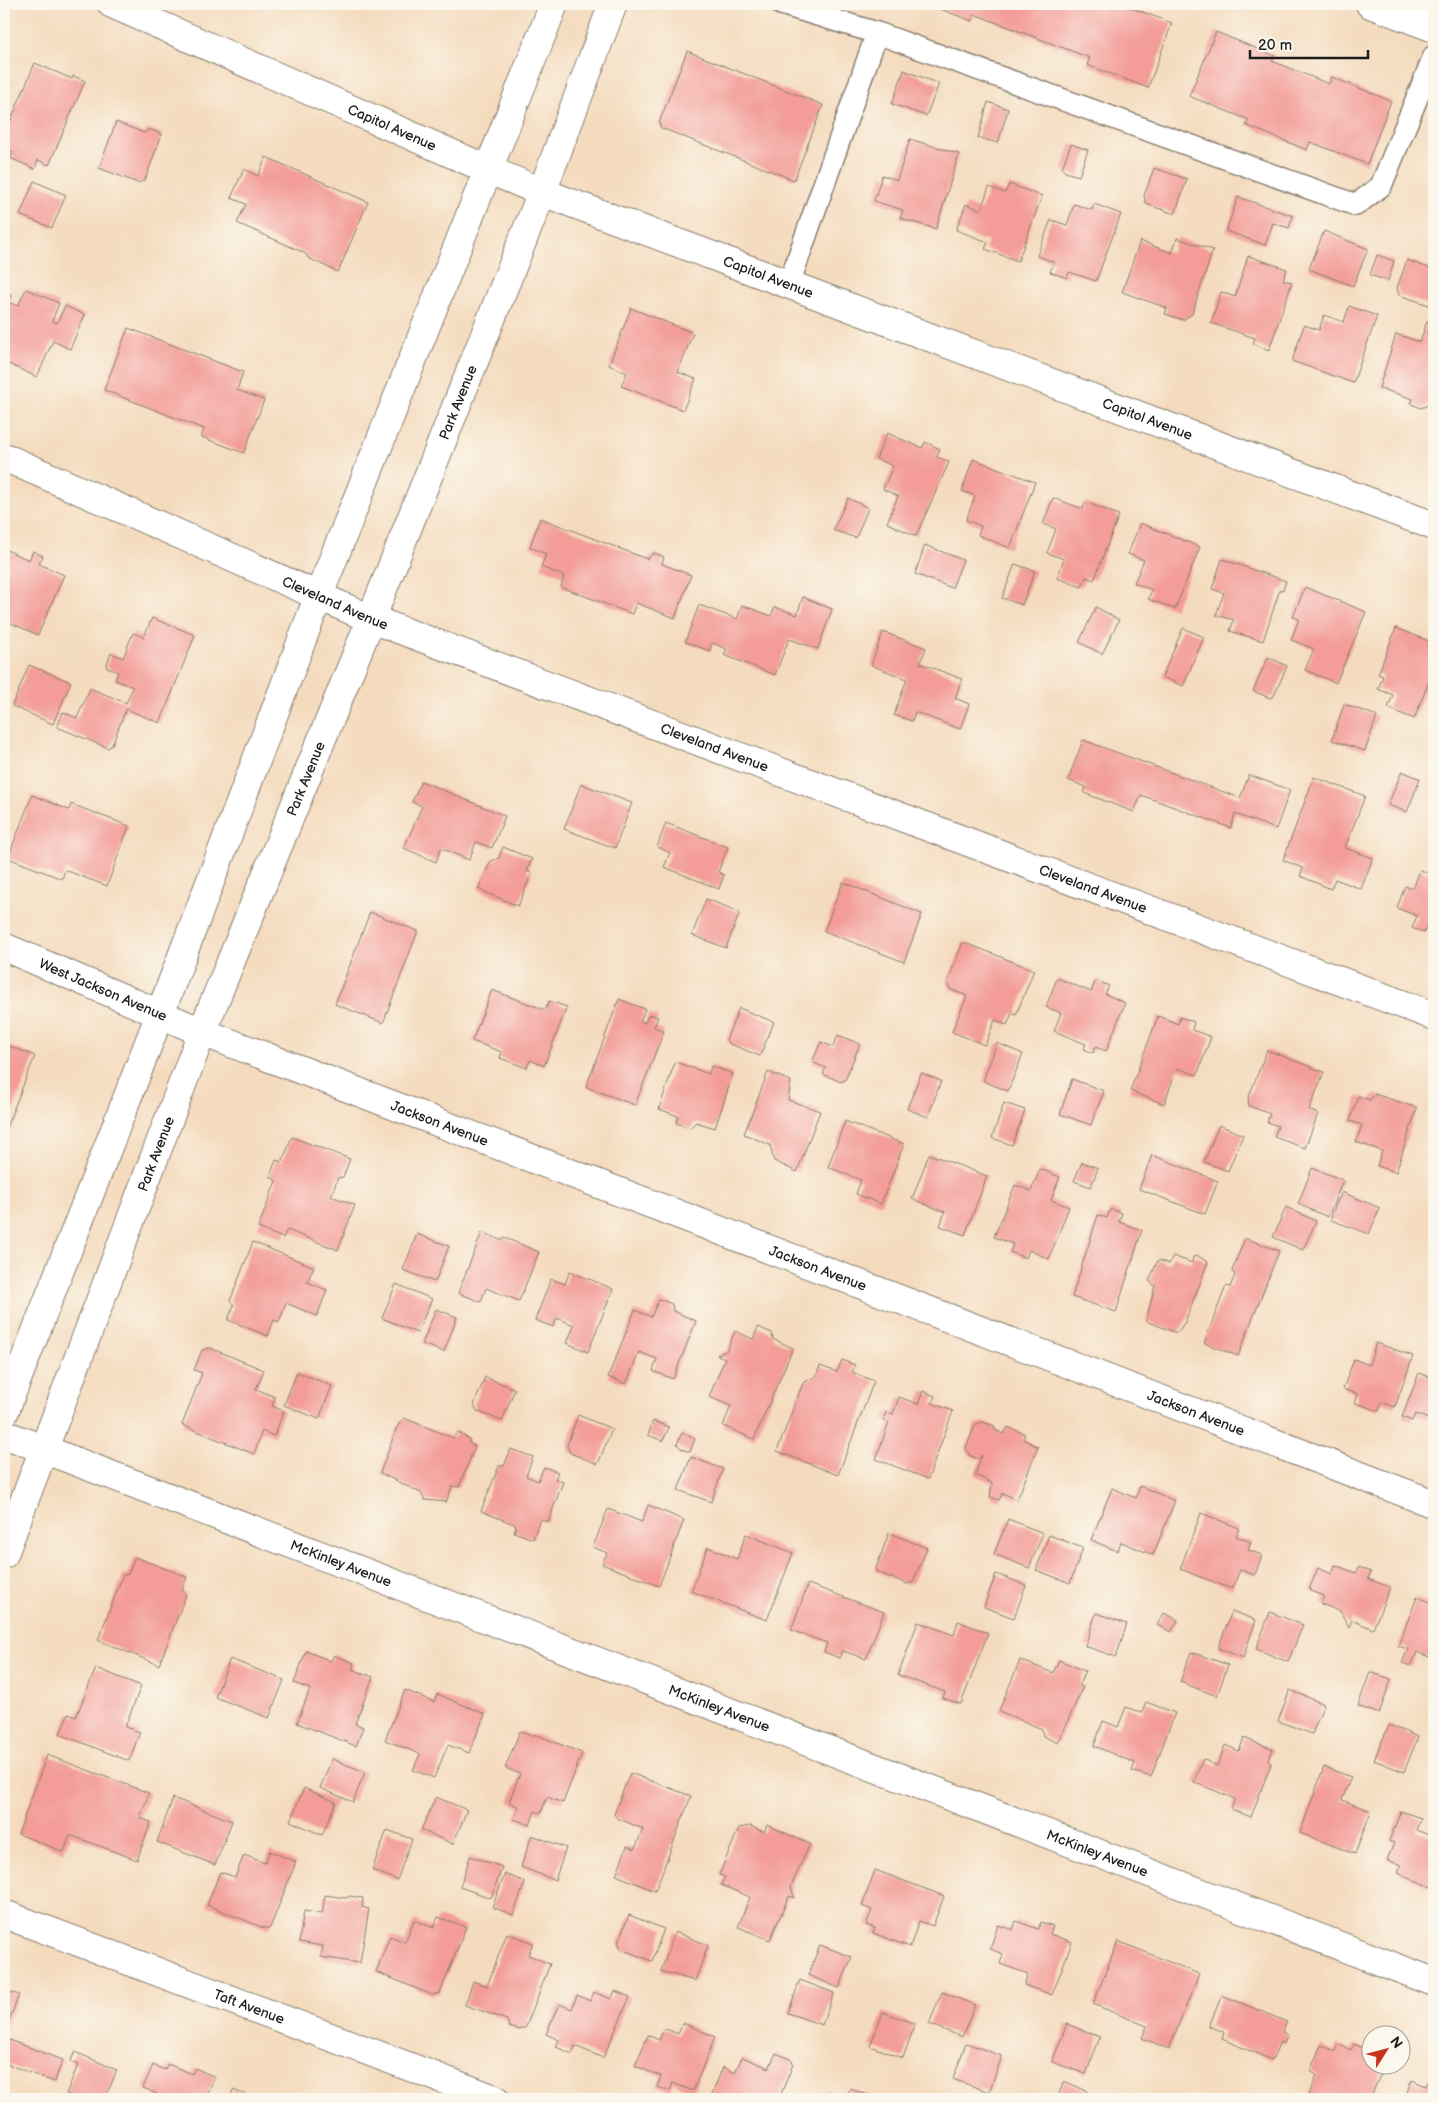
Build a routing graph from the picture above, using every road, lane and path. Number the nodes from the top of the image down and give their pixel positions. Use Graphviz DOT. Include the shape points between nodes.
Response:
graph roads {
  1 [pos="112,4"];
  2 [pos="554,4"];
  3 [pos="613,4"];
  4 [pos="781,4"];
  5 [pos="1370,4"];
  6 [pos="1434,28"];
  7 [pos="877,33"];
  8 [pos="1434,56"];
  9 [pos="489,170"];
  10 [pos="542,192"];
  11 [pos="789,284"];
  12 [pos="4,457"];
  13 [pos="1434,526"];
  14 [pos="319,595"];
  15 [pos="371,618"];
  16 [pos="4,947"];
  17 [pos="160,1014"];
  18 [pos="1434,1016"];
  19 [pos="202,1032"];
  20 [pos="4,1413"];
  21 [pos="4,1434"];
  22 [pos="44,1450"];
  23 [pos="1434,1504"];
  24 [pos="4,1554"];
  25 [pos="4,1914"];
  26 [pos="1434,1982"];
  27 [pos="495,2099"];
  1 -- 9 [label="street, Capitol Avenue"];
  2 -- 9 [label="street"];
  3 -- 10 [label="street, Park Avenue"];
  4 -- 7 [label="lane"];
  5 -- 6 [label="street"];
  7 -- 8 [label="lane" via="1356,205 1382,186"];
  7 -- 11 [label="lane"];
  9 -- 10 [label="street, Capitol Avenue"];
  9 -- 14 [label="street"];
  10 -- 11 [label="street, Capitol Avenue"];
  10 -- 15 [label="street, Park Avenue"];
  11 -- 13 [label="street, Capitol Avenue"];
  12 -- 14 [label="street, Cleveland Avenue"];
  14 -- 15 [label="street, Cleveland Avenue"];
  14 -- 17 [label="street"];
  15 -- 18 [label="street, Cleveland Avenue"];
  15 -- 19 [label="street, Park Avenue"];
  16 -- 17 [label="street, West Jackson Avenue"];
  17 -- 19 [label="street, West Jackson Avenue"];
  17 -- 20 [label="street"];
  19 -- 22 [label="street, Park Avenue"];
  19 -- 23 [label="street, Jackson Avenue"];
  21 -- 22 [label="street, McKinley Avenue"];
  22 -- 24 [label="street, Park Avenue"];
  22 -- 26 [label="street, McKinley Avenue"];
  25 -- 27 [label="street, Taft Avenue"];
}
